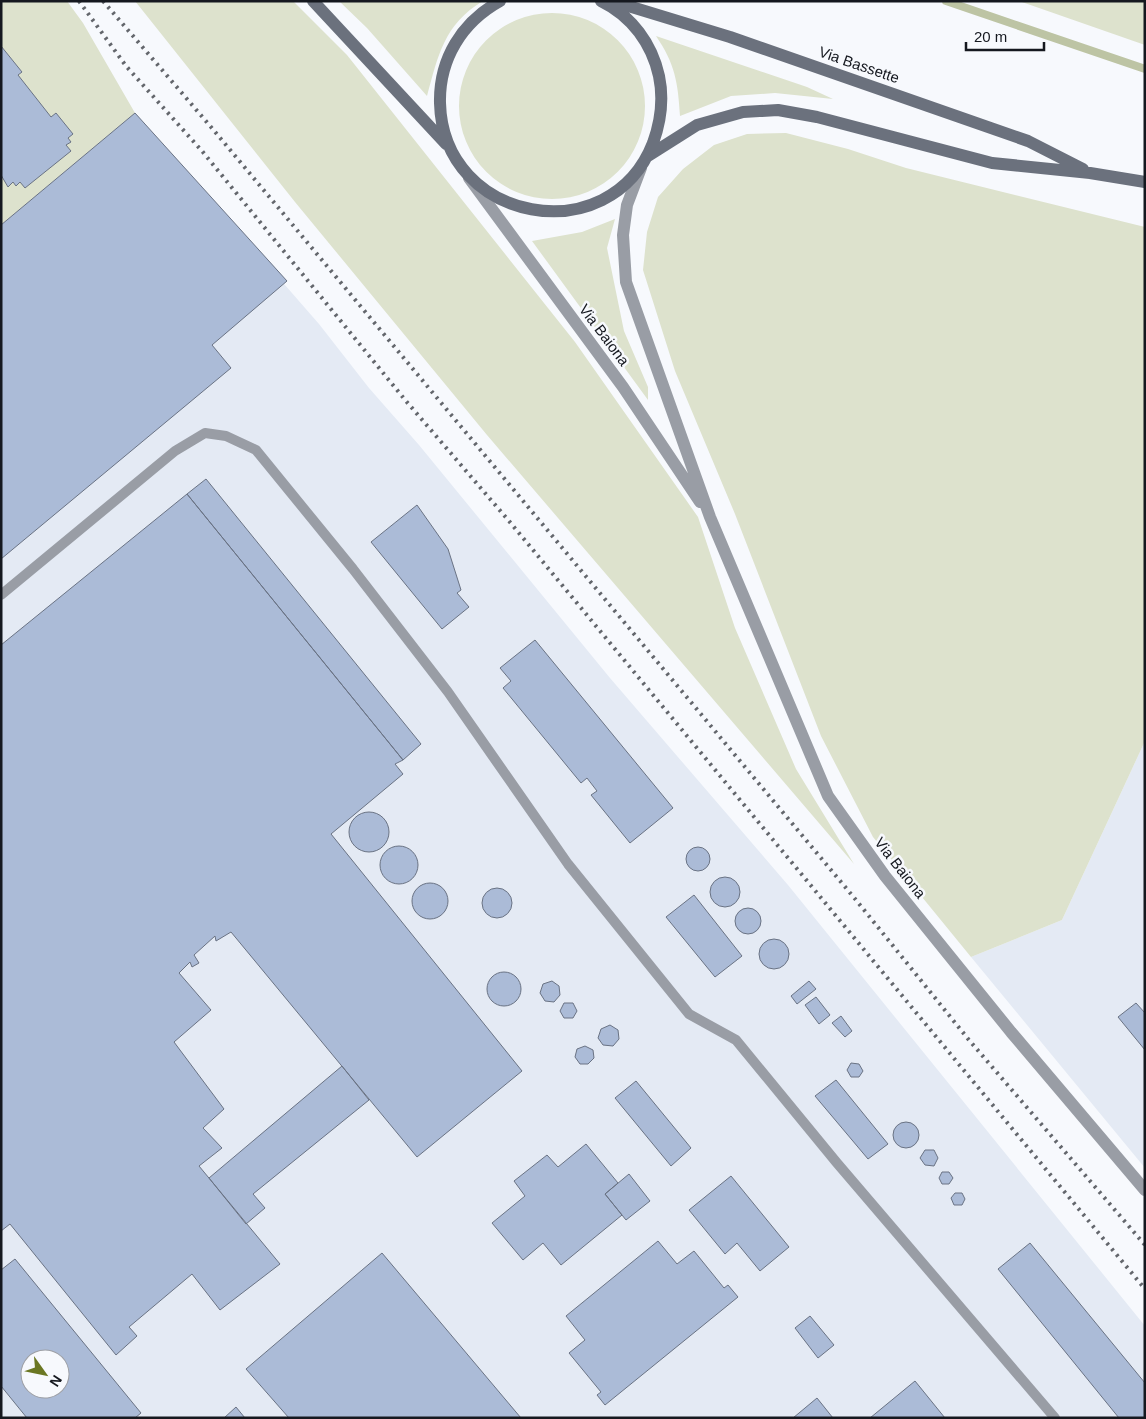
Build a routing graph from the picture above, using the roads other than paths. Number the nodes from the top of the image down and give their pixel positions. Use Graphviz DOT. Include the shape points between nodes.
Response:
graph roads {
  1 [pos="313,1"];
  2 [pos="500,1"];
  3 [pos="601,1"];
  4 [pos="612,1"];
  5 [pos="449,148"];
  6 [pos="645,160"];
  7 [pos="1090,172"];
  8 [pos="468,176"];
  9 [pos="1145,182"];
  10 [pos="710,517"];
  11 [pos="1,595"];
  12 [pos="1145,1190"];
  13 [pos="1055,1418"];
  1 -- 5 [label="main road"];
  2 -- 5 [label="main road" via="483,11 462,32 447,59 440,96 440,118"];
  3 -- 6 [label="main road" via="615,8 639,31 656,60 663,92 660,125"];
  4 -- 7 [label="main road, Via Bassette" via="730,37 1028,141"];
  5 -- 8 [label="main road"];
  6 -- 7 [label="main road, Via Bassette" via="697,126 743,112 778,110 817,117 992,164"];
  6 -- 8 [label="main road" via="620,188 591,205 558,212 525,209 494,197"];
  6 -- 10 [label="street, Via Baiona" via="627,205 623,235 626,282"];
  7 -- 9 [label="main road, Via Bassette"];
  8 -- 10 [label="street, Via Baiona" via="623,387"];
  10 -- 12 [label="street, Via Baiona" via="828,796 890,884"];
  11 -- 13 [label="lane" via="175,451 205,434 226,436 256,450 448,692 568,864 689,1014 736,1040"];
}
